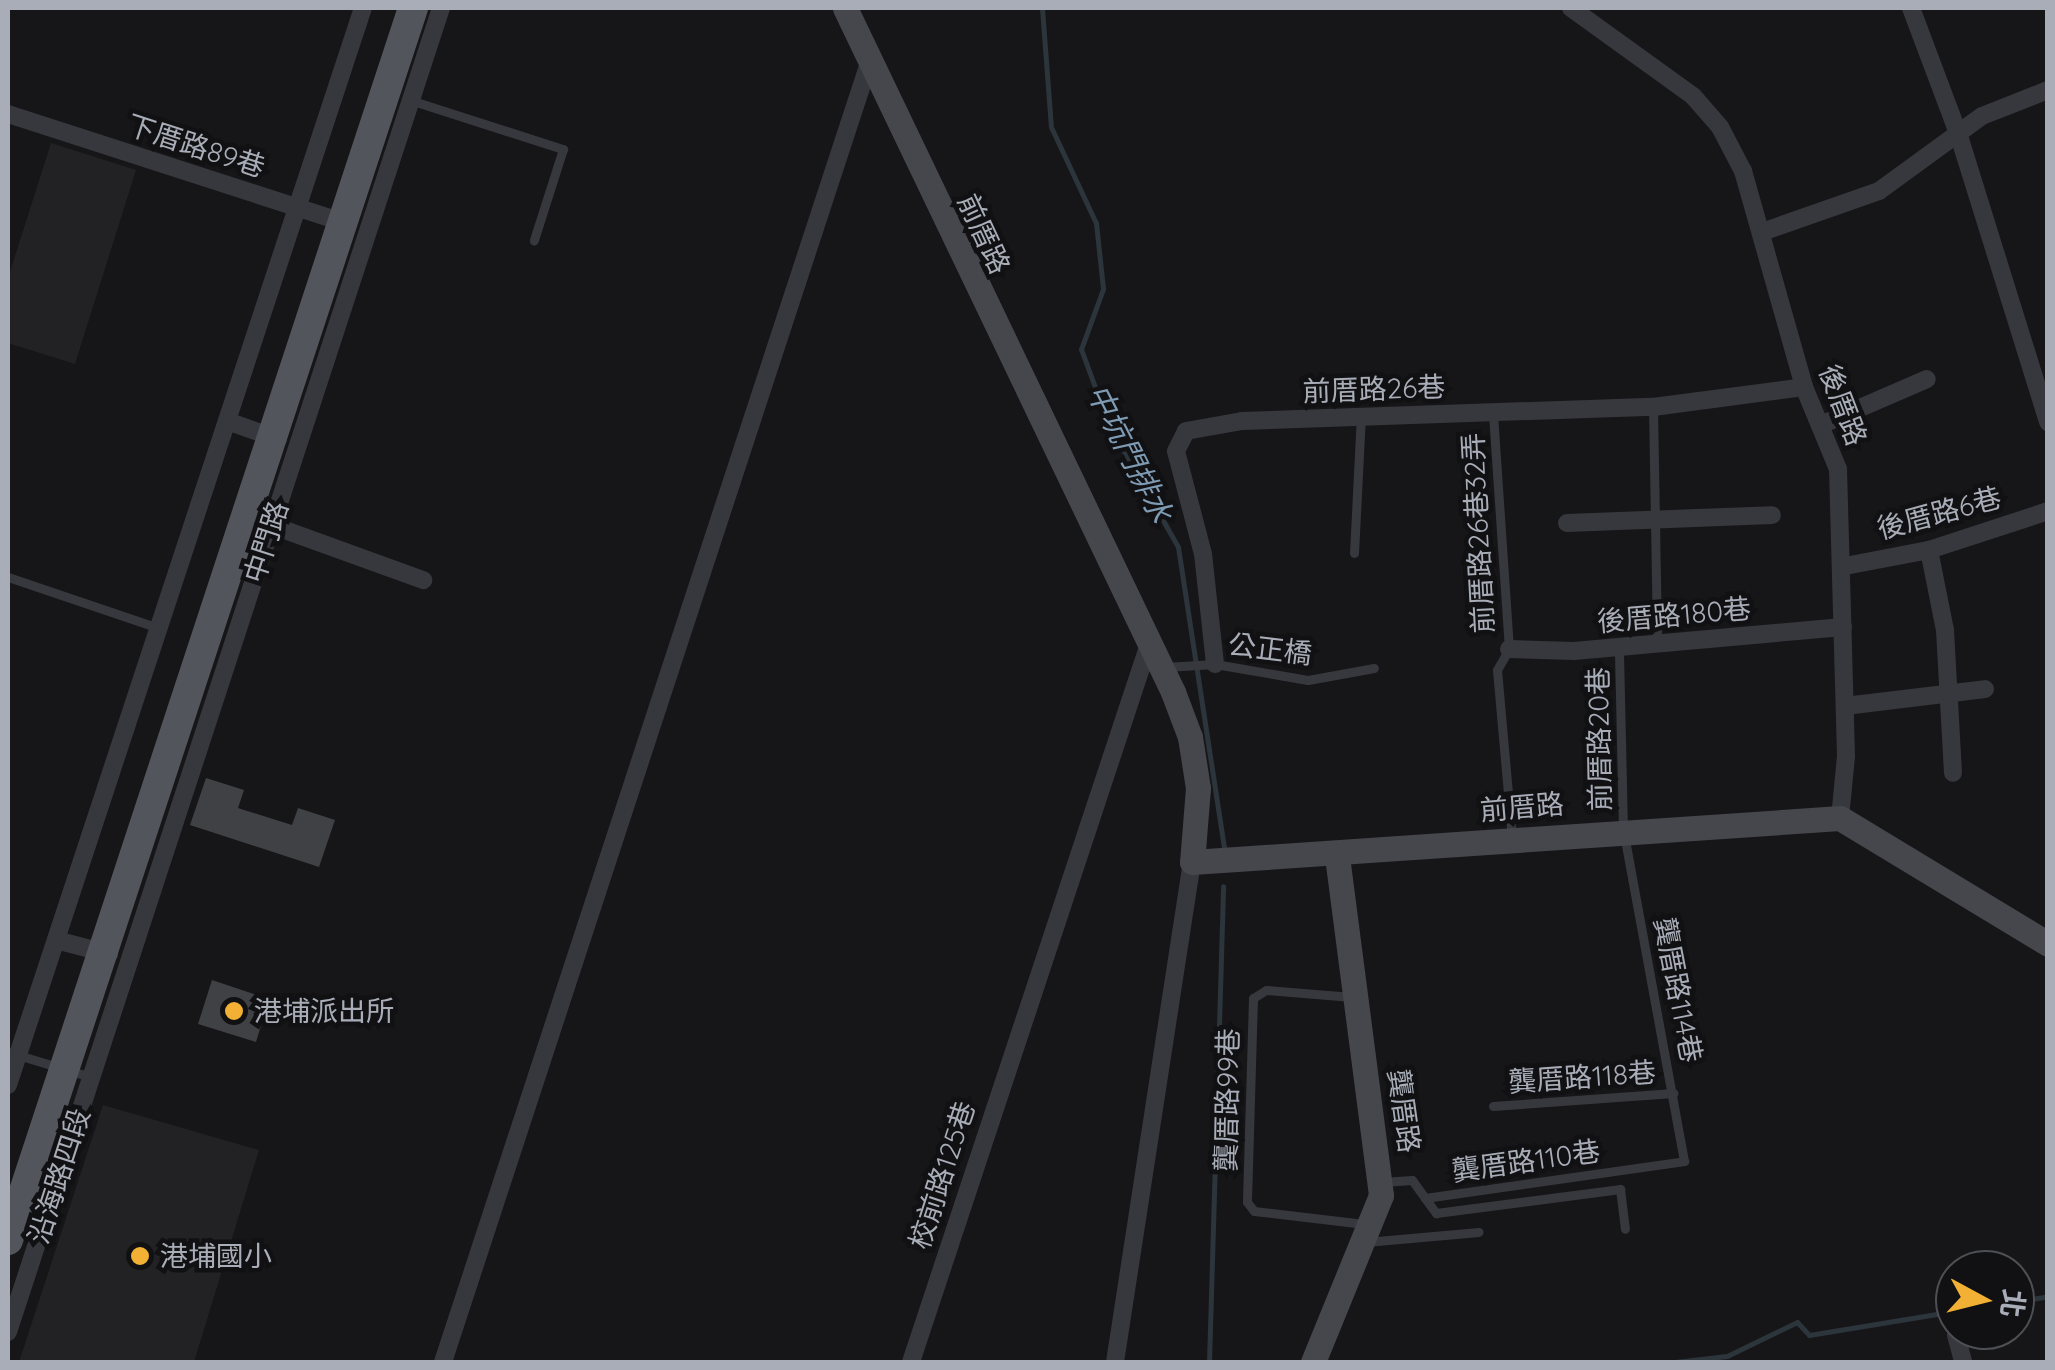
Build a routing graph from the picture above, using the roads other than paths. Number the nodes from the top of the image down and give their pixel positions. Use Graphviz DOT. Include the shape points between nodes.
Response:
graph roads {
  1 [pos="363,8"];
  2 [pos="394,8"];
  3 [pos="413,8"];
  4 [pos="441,8"];
  5 [pos="844,8"];
  6 [pos="1570,8"];
  7 [pos="1910,8"];
  8 [pos="869,63"];
  9 [pos="2048,90"];
  10 [pos="410,100"];
  11 [pos="8,114"];
  12 [pos="1959,136"];
  13 [pos="297,207"];
  14 [pos="345,223"];
  15 [pos="1762,232"];
  16 [pos="534,240"];
  17 [pos="1927,379"];
  18 [pos="1804,387"];
  19 [pos="1653,407"];
  20 [pos="1494,414"];
  21 [pos="1360,416"];
  22 [pos="227,421"];
  23 [pos="2048,422"];
  24 [pos="1822,424"];
  25 [pos="276,438"];
  26 [pos="2048,510"];
  27 [pos="1772,515"];
  28 [pos="1655,520"];
  29 [pos="1566,524"];
  30 [pos="271,525"];
  31 [pos="1929,550"];
  32 [pos="1354,553"];
  33 [pos="1845,566"];
  34 [pos="8,577"];
  35 [pos="422,580"];
  36 [pos="159,628"];
  37 [pos="1843,628"];
  38 [pos="1657,644"];
  39 [pos="1619,647"];
  40 [pos="1509,649"];
  41 [pos="1154,657"];
  42 [pos="1210,664"];
  43 [pos="1374,668"];
  44 [pos="1985,688"];
  45 [pos="1948,698"];
  46 [pos="1845,706"];
  47 [pos="1953,774"];
  48 [pos="1840,818"];
  49 [pos="1623,829"];
  50 [pos="1512,838"];
  51 [pos="1338,856"];
  52 [pos="1192,862"];
  53 [pos="2048,944"];
  54 [pos="93,950"];
  55 [pos="1358,997"];
  56 [pos="12,1053"];
  57 [pos="67,1069"];
  58 [pos="8,1085"];
  59 [pos="1674,1093"];
  60 [pos="1493,1106"];
  61 [pos="1684,1161"];
  62 [pos="1382,1182"];
  63 [pos="8,1186"];
  64 [pos="1425,1198"];
  65 [pos="1626,1229"];
  66 [pos="1479,1232"];
  67 [pos="1367,1234"];
  68 [pos="8,1240"];
  69 [pos="8,1332"];
  70 [pos="443,1362"];
  71 [pos="911,1362"];
  72 [pos="1115,1362"];
  73 [pos="1313,1362"];
  1 -- 13 [label="street, 中門路"];
  2 -- 14 [label="main road, 中門路"];
  3 -- 14 [label="main road, 中門路"];
  4 -- 10 [label="street, 中門路"];
  5 -- 8 [label="street, 前厝路"];
  6 -- 15 [label="street, 後厝路" via="1693,96 1720,127 1743,171"];
  7 -- 12 [label="street"];
  8 -- 41 [label="street, 前厝路"];
  8 -- 70 [label="street"];
  9 -- 12 [label="street" via="1982,116"];
  10 -- 14 [label="street, 中門路"];
  10 -- 16 [label="lane" via="562,149"];
  11 -- 13 [label="street, 下厝路89巷"];
  12 -- 15 [label="street" via="1879,191"];
  12 -- 23 [label="street"];
  13 -- 14 [label="street, 下厝路89巷"];
  13 -- 22 [label="street, 中門路"];
  14 -- 25 [label="main road, 中門路"];
  14 -- 25 [label="street, 中門路"];
  15 -- 18 [label="street, 後厝路"];
  17 -- 24 [label="street"];
  18 -- 19 [label="street, 前厝路26巷"];
  18 -- 24 [label="street, 後厝路"];
  19 -- 20 [label="street, 前厝路26巷"];
  19 -- 28 [label="lane"];
  20 -- 21 [label="street, 前厝路26巷"];
  20 -- 40 [label="lane, 前厝路26巷32弄"];
  21 -- 32 [label="lane"];
  21 -- 42 [label="street, 前厝路26巷" via="1242,421 1186,431 1179,440 1205,565"];
  22 -- 25 [label="street"];
  22 -- 36 [label="street, 中門路"];
  24 -- 33 [label="street, 後厝路" via="1838,468"];
  25 -- 30 [label="street, 中門路"];
  25 -- 54 [label="main road, 中門路"];
  26 -- 31 [label="street, 後厝路6巷"];
  27 -- 28 [label="street"];
  28 -- 29 [label="street"];
  28 -- 38 [label="lane"];
  30 -- 35 [label="street"];
  30 -- 54 [label="street, 中門路"];
  31 -- 33 [label="street, 後厝路6巷"];
  31 -- 45 [label="street" via="1942,606"];
  33 -- 37 [label="street, 後厝路"];
  34 -- 36 [label="lane"];
  36 -- 54 [label="street, 中門路"];
  37 -- 38 [label="street, 後厝路180巷"];
  37 -- 46 [label="street, 後厝路"];
  38 -- 39 [label="street, 後厝路180巷"];
  39 -- 40 [label="street, 後厝路180巷"];
  39 -- 49 [label="lane, 前厝路20巷"];
  40 -- 50 [label="lane, 前厝路26巷32弄" via="1496,670"];
  41 -- 42 [label="lane, 公正橋"];
  41 -- 52 [label="street, 前厝路" via="1190,737 1198,788"];
  41 -- 71 [label="street, 校前路125巷" via="1026,1005"];
  42 -- 43 [label="lane, 公正橋" via="1308,680"];
  44 -- 45 [label="street"];
  45 -- 46 [label="street"];
  45 -- 47 [label="street"];
  46 -- 48 [label="street, 後厝路"];
  48 -- 49 [label="street, 前厝路"];
  48 -- 53 [label="street"];
  49 -- 50 [label="street, 前厝路"];
  49 -- 59 [label="lane, 龔厝路114巷"];
  50 -- 51 [label="street, 前厝路"];
  51 -- 52 [label="street, 前厝路"];
  51 -- 55 [label="street, 龔厝路"];
  52 -- 72 [label="street"];
  54 -- 56 [label="street, 中門路"];
  54 -- 57 [label="main road, 中門路"];
  54 -- 57 [label="street, 中門路"];
  55 -- 62 [label="street, 龔厝路"];
  55 -- 67 [label="lane, 龔厝路99巷" via="1260,992 1251,1004 1249,1208"];
  56 -- 57 [label="lane"];
  56 -- 58 [label="street"];
  57 -- 63 [label="main road, 沿海路四段"];
  57 -- 68 [label="main road, 沿海路四段"];
  57 -- 69 [label="street, 沿海路四段"];
  59 -- 60 [label="lane, 龔厝路118巷"];
  59 -- 61 [label="lane, 龔厝路114巷"];
  61 -- 64 [label="lane, 龔厝路110巷"];
  62 -- 64 [label="lane, 龔厝路110巷" via="1412,1180"];
  62 -- 67 [label="street, 龔厝路"];
  64 -- 65 [label="lane" via="1436,1213 1620,1189"];
  66 -- 67 [label="lane"];
  67 -- 73 [label="street, 龔厝路"];
}
